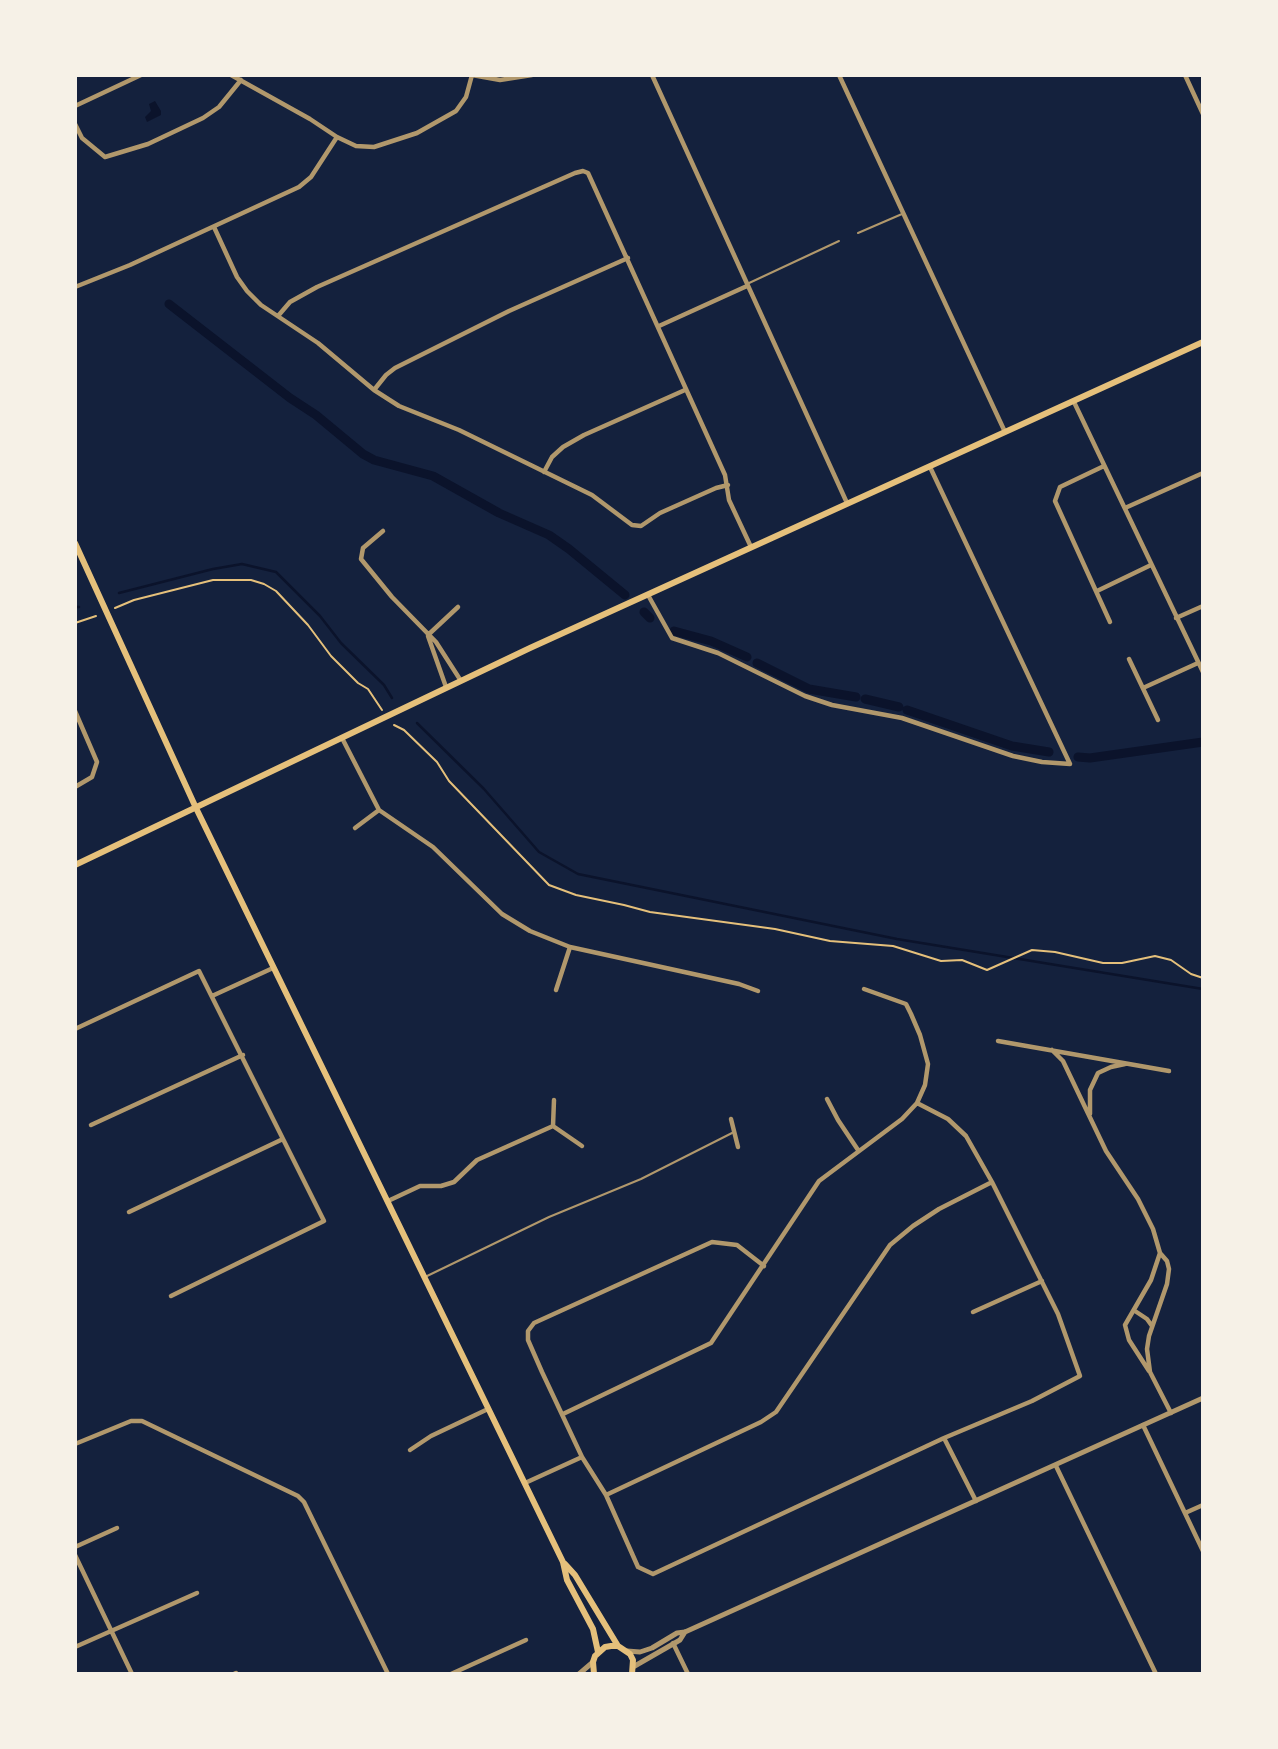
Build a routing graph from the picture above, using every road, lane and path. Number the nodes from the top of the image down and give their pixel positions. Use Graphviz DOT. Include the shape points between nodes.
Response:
graph roads {
  1 [pos="141,75"];
  2 [pos="231,75"];
  3 [pos="472,75"];
  4 [pos="532,75"];
  5 [pos="652,75"];
  6 [pos="839,75"];
  7 [pos="1185,75"];
  8 [pos="241,80"];
  9 [pos="75,106"];
  10 [pos="1203,114"];
  11 [pos="75,124"];
  12 [pos="337,137"];
  13 [pos="904,213"];
  14 [pos="214,227"];
  15 [pos="858,233"];
  16 [pos="839,241"];
  17 [pos="628,258"];
  18 [pos="747,285"];
  19 [pos="75,287"];
  20 [pos="278,316"];
  21 [pos="659,326"];
  22 [pos="1203,342"];
  23 [pos="374,390"];
  24 [pos="685,390"];
  25 [pos="1074,402"];
  26 [pos="1006,432"];
  27 [pos="1104,466"];
  28 [pos="930,467"];
  29 [pos="544,472"];
  30 [pos="1203,472"];
  31 [pos="728,485"];
  32 [pos="847,503"];
  33 [pos="1125,508"];
  34 [pos="383,531"];
  35 [pos="75,542"];
  36 [pos="751,547"];
  37 [pos="1151,565"];
  38 [pos="1097,591"];
  39 [pos="648,595"];
  40 [pos="1203,606"];
  41 [pos="458,607"];
  42 [pos="115,608"];
  43 [pos="96,616"];
  44 [pos="1176,618"];
  45 [pos="1110,622"];
  46 [pos="75,623"];
  47 [pos="428,635"];
  48 [pos="1129,659"];
  49 [pos="1198,663"];
  50 [pos="1203,673"];
  51 [pos="461,681"];
  52 [pos="446,687"];
  53 [pos="1143,688"];
  54 [pos="382,710"];
  55 [pos="75,711"];
  56 [pos="1158,720"];
  57 [pos="394,725"];
  58 [pos="342,738"];
  59 [pos="75,787"];
  60 [pos="196,808"];
  61 [pos="379,810"];
  62 [pos="355,828"];
  63 [pos="75,865"];
  64 [pos="570,947"];
  65 [pos="274,968"];
  66 [pos="1203,978"];
  67 [pos="864,989"];
  68 [pos="556,990"];
  69 [pos="758,991"];
  70 [pos="212,996"];
  71 [pos="75,1030"];
  72 [pos="998,1041"];
  73 [pos="1052,1050"];
  74 [pos="243,1055"];
  75 [pos="1130,1064"];
  76 [pos="1169,1071"];
  77 [pos="827,1099"];
  78 [pos="554,1100"];
  79 [pos="918,1103"];
  80 [pos="1090,1118"];
  81 [pos="731,1119"];
  82 [pos="90,1125"];
  83 [pos="553,1126"];
  84 [pos="735,1131"];
  85 [pos="283,1139"];
  86 [pos="582,1146"];
  87 [pos="738,1147"];
  88 [pos="858,1150"];
  89 [pos="992,1182"];
  90 [pos="388,1201"];
  91 [pos="129,1212"];
  92 [pos="1160,1253"];
  93 [pos="764,1266"];
  94 [pos="424,1277"];
  95 [pos="1042,1280"];
  96 [pos="171,1296"];
  97 [pos="1135,1311"];
  98 [pos="973,1312"];
  99 [pos="1153,1327"];
  100 [pos="1150,1372"];
  101 [pos="1203,1398"];
  102 [pos="488,1409"];
  103 [pos="1171,1413"];
  104 [pos="563,1414"];
  105 [pos="1143,1425"];
  106 [pos="944,1438"];
  107 [pos="75,1444"];
  108 [pos="410,1450"];
  109 [pos="582,1457"];
  110 [pos="1056,1466"];
  111 [pos="525,1483"];
  112 [pos="606,1495"];
  113 [pos="976,1502"];
  114 [pos="1203,1505"];
  115 [pos="1185,1513"];
  116 [pos="117,1528"];
  117 [pos="75,1548"];
  118 [pos="1203,1551"];
  119 [pos="75,1555"];
  120 [pos="563,1562"];
  121 [pos="197,1593"];
  122 [pos="111,1630"];
  123 [pos="685,1632"];
  124 [pos="526,1640"];
  125 [pos="673,1643"];
  126 [pos="618,1646"];
  127 [pos="75,1647"];
  128 [pos="627,1651"];
  129 [pos="598,1652"];
  130 [pos="593,1662"];
  131 [pos="633,1670"];
  132 [pos="132,1674"];
  133 [pos="388,1674"];
  134 [pos="452,1674"];
  135 [pos="579,1674"];
  136 [pos="594,1674"];
  137 [pos="688,1674"];
  138 [pos="1156,1674"];
  1 -- 9 [label="street"];
  2 -- 8 [label="street"];
  3 -- 4 [label="street" via="499,80"];
  3 -- 12 [label="street" via="456,111 417,133 374,148"];
  5 -- 18 [label="street"];
  6 -- 13 [label="street"];
  7 -- 10 [label="street"];
  8 -- 11 [label="street" via="219,107 203,118 105,158 82,138"];
  8 -- 12 [label="street"];
  12 -- 14 [label="street" via="311,177 299,187"];
  13 -- 15 [label="lane"];
  13 -- 26 [label="street"];
  14 -- 19 [label="street"];
  14 -- 20 [label="street" via="247,291"];
  16 -- 18 [label="lane"];
  17 -- 20 [label="street" via="588,173 583,171 300,295"];
  17 -- 21 [label="street"];
  17 -- 23 [label="street" via="396,368"];
  18 -- 21 [label="street"];
  18 -- 32 [label="street"];
  20 -- 23 [label="street"];
  21 -- 24 [label="street"];
  22 -- 25 [label="main road"];
  23 -- 29 [label="street" via="399,406"];
  24 -- 29 [label="street" via="573,441 552,457"];
  24 -- 31 [label="street"];
  25 -- 26 [label="main road"];
  25 -- 27 [label="street"];
  26 -- 28 [label="main road"];
  27 -- 33 [label="street"];
  27 -- 38 [label="street" via="1060,487 1055,500"];
  28 -- 32 [label="main road"];
  28 -- 39 [label="street" via="1070,764 1013,755 902,718 805,696 718,653 672,638"];
  29 -- 31 [label="street" via="592,495 632,525 641,526 660,513"];
  30 -- 33 [label="street"];
  31 -- 36 [label="street" via="729,500"];
  32 -- 36 [label="main road"];
  33 -- 37 [label="street"];
  34 -- 47 [label="street" via="363,548 361,559"];
  35 -- 60 [label="main road"];
  36 -- 39 [label="main road"];
  37 -- 38 [label="street"];
  37 -- 44 [label="street"];
  38 -- 45 [label="street"];
  39 -- 51 [label="main road"];
  40 -- 44 [label="street"];
  41 -- 47 [label="street"];
  42 -- 54 [label="path" via="214,580 264,583 368,689"];
  43 -- 46 [label="path"];
  44 -- 49 [label="street"];
  47 -- 51 [label="street"];
  47 -- 52 [label="street"];
  48 -- 53 [label="street"];
  49 -- 50 [label="street"];
  49 -- 53 [label="street"];
  51 -- 52 [label="main road"];
  52 -- 58 [label="main road"];
  53 -- 56 [label="street"];
  55 -- 59 [label="street" via="97,762 92,777"];
  57 -- 66 [label="path" via="437,762 532,869 549,885 567,892 650,912 830,941 894,946 987,970 1032,950 1103,963 1155,956"];
  58 -- 60 [label="main road"];
  58 -- 61 [label="street"];
  60 -- 63 [label="main road"];
  60 -- 65 [label="main road"];
  61 -- 62 [label="street"];
  61 -- 64 [label="street" via="433,847 502,914"];
  64 -- 68 [label="street"];
  64 -- 69 [label="street"];
  65 -- 70 [label="street"];
  65 -- 90 [label="main road"];
  67 -- 79 [label="street" via="906,1004 928,1064"];
  70 -- 71 [label="street" via="199,971"];
  70 -- 74 [label="street"];
  72 -- 73 [label="street"];
  73 -- 75 [label="street"];
  73 -- 80 [label="street" via="1063,1060"];
  74 -- 82 [label="street"];
  74 -- 85 [label="street"];
  75 -- 76 [label="street"];
  75 -- 80 [label="street" via="1098,1073 1090,1090"];
  77 -- 88 [label="street"];
  78 -- 83 [label="street"];
  79 -- 88 [label="street"];
  79 -- 89 [label="street" via="948,1119 966,1136"];
  80 -- 92 [label="street" via="1142,1205"];
  81 -- 84 [label="street"];
  83 -- 86 [label="street"];
  83 -- 90 [label="street" via="477,1160 454,1182 420,1186"];
  84 -- 87 [label="street"];
  84 -- 94 [label="lane" via="641,1179"];
  85 -- 91 [label="street"];
  85 -- 96 [label="street" via="324,1221"];
  88 -- 93 [label="street" via="819,1181"];
  89 -- 95 [label="street"];
  89 -- 112 [label="street" via="939,1209 890,1245 776,1412"];
  90 -- 94 [label="main road"];
  92 -- 97 [label="street"];
  92 -- 99 [label="street" via="1169,1269"];
  93 -- 104 [label="street" via="711,1343"];
  93 -- 104 [label="street" via="737,1245 712,1242 534,1323 528,1339"];
  94 -- 102 [label="main road"];
  95 -- 98 [label="street"];
  95 -- 106 [label="street" via="1080,1376"];
  97 -- 99 [label="street"];
  97 -- 100 [label="street" via="1125,1330"];
  99 -- 100 [label="street" via="1147,1349"];
  100 -- 103 [label="street"];
  101 -- 103 [label="street"];
  102 -- 108 [label="street"];
  102 -- 111 [label="main road"];
  103 -- 105 [label="street"];
  104 -- 109 [label="street"];
  105 -- 110 [label="street"];
  105 -- 115 [label="street"];
  106 -- 112 [label="street" via="653,1574 638,1567"];
  106 -- 113 [label="street"];
  107 -- 133 [label="street" via="131,1421 142,1421 298,1496"];
  109 -- 111 [label="street"];
  109 -- 112 [label="street"];
  110 -- 113 [label="street"];
  110 -- 138 [label="street"];
  111 -- 120 [label="main road"];
  113 -- 123 [label="street"];
  114 -- 115 [label="street"];
  115 -- 118 [label="street"];
  116 -- 117 [label="street"];
  119 -- 122 [label="street"];
  120 -- 126 [label="main road"];
  120 -- 129 [label="main road" via="567,1580 593,1629"];
  121 -- 122 [label="street"];
  122 -- 127 [label="street"];
  122 -- 132 [label="street"];
  123 -- 125 [label="street"];
  123 -- 128 [label="street" via="640,1652"];
  124 -- 134 [label="street"];
  125 -- 131 [label="street"];
  125 -- 137 [label="street"];
  126 -- 128 [label="main road"];
  126 -- 129 [label="main road"];
  128 -- 131 [label="main road"];
  129 -- 130 [label="main road"];
  130 -- 135 [label="street"];
  130 -- 136 [label="main road"];
}
